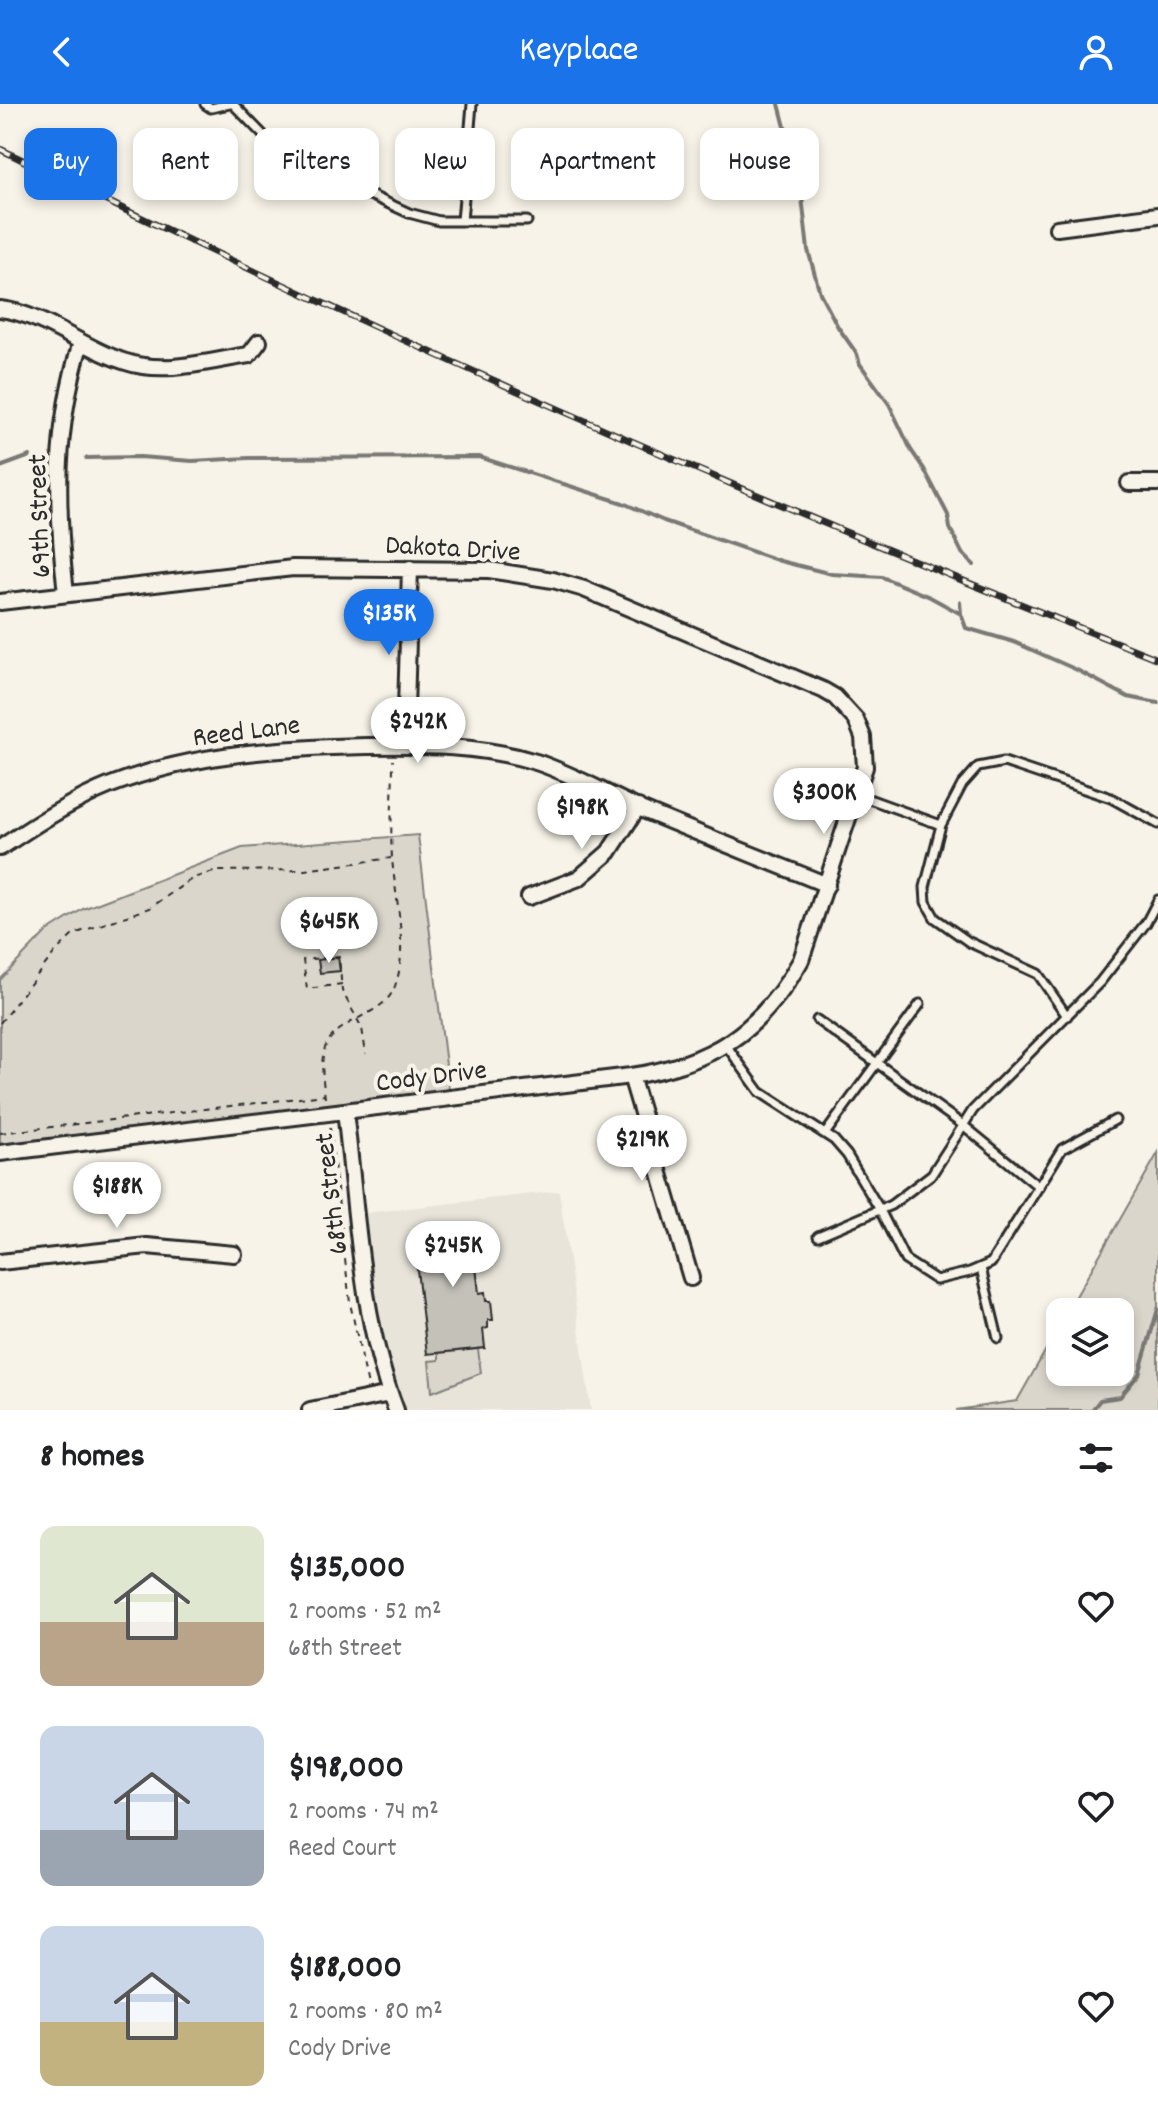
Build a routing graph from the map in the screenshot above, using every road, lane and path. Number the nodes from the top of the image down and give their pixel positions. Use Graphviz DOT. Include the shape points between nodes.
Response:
graph roads {
  1 [pos="205,104"];
  2 [pos="232,104"];
  3 [pos="472,104"];
  4 [pos="1158,215"];
  5 [pos="462,221"];
  6 [pos="527,221"];
  7 [pos="1057,228"];
  8 [pos="0,309"];
  9 [pos="81,342"];
  10 [pos="259,342"];
  11 [pos="1129,483"];
  12 [pos="1158,483"];
  13 [pos="410,568"];
  14 [pos="66,594"];
  15 [pos="0,602"];
  16 [pos="862,734"];
  17 [pos="405,745"];
  18 [pos="393,756"];
  19 [pos="858,795"];
  20 [pos="638,807"];
  21 [pos="1158,824"];
  22 [pos="941,825"];
  23 [pos="0,848"];
  24 [pos="392,858"];
  25 [pos="827,885"];
  26 [pos="529,897"];
  27 [pos="1158,900"];
  28 [pos="323,931"];
  29 [pos="326,957"];
  30 [pos="342,984"];
  31 [pos="920,1004"];
  32 [pos="1067,1016"];
  33 [pos="357,1018"];
  34 [pos="817,1020"];
  35 [pos="0,1023"];
  36 [pos="726,1045"];
  37 [pos="366,1054"];
  38 [pos="876,1063"];
  39 [pos="631,1076"];
  40 [pos="345,1111"];
  41 [pos="1115,1120"];
  42 [pos="963,1125"];
  43 [pos="0,1133"];
  44 [pos="825,1134"];
  45 [pos="0,1153"];
  46 [pos="1039,1187"];
  47 [pos="880,1210"];
  48 [pos="818,1236"];
  49 [pos="234,1254"];
  50 [pos="0,1262"];
  51 [pos="981,1268"];
  52 [pos="691,1278"];
  53 [pos="998,1338"];
  54 [pos="390,1394"];
  55 [pos="310,1410"];
  56 [pos="396,1410"];
  1 -- 2 [label="lane"];
  2 -- 5 [label="lane" via="292,159 423,218"];
  3 -- 5 [label="lane"];
  4 -- 7 [label="street"];
  5 -- 6 [label="lane"];
  8 -- 9 [label="street"];
  9 -- 10 [label="street" via="126,362 162,368 249,355"];
  9 -- 14 [label="street, 69th Street" via="57,477"];
  11 -- 12 [label="street"];
  13 -- 14 [label="street, Dakota Drive" via="293,568"];
  13 -- 16 [label="street, Dakota Drive" via="489,570 584,589 823,690 847,708"];
  13 -- 17 [label="street"];
  14 -- 15 [label="street, Dakota Drive"];
  16 -- 19 [label="street, Cody Drive" via="865,767"];
  17 -- 20 [label="street, Reed Lane" via="491,750 539,763"];
  17 -- 23 [label="street, Reed Lane" via="297,747 174,764 110,785"];
  18 -- 24 [label="path"];
  19 -- 22 [label="lane"];
  19 -- 25 [label="street, Cody Drive"];
  20 -- 25 [label="street, Reed Lane"];
  20 -- 26 [label="street" via="609,852 579,878"];
  21 -- 22 [label="lane" via="1111,798 1004,762 978,767"];
  22 -- 32 [label="lane" via="925,887 935,918 969,942 1038,974"];
  24 -- 33 [label="path" via="398,906 395,988"];
  24 -- 35 [label="path" via="305,870 217,871 193,878 150,908 74,934"];
  25 -- 36 [label="street, Cody Drive" via="810,938 787,984"];
  27 -- 32 [label="lane" via="1100,982"];
  28 -- 29 [label="path"];
  29 -- 30 [label="path" via="339,956"];
  29 -- 30 [label="path" via="303,960 307,989"];
  30 -- 33 [label="path"];
  31 -- 38 [label="lane"];
  32 -- 42 [label="lane"];
  33 -- 37 [label="path"];
  33 -- 43 [label="path" via="336,1030 325,1047 325,1095"];
  34 -- 38 [label="lane"];
  36 -- 39 [label="street, Cody Drive" via="683,1065"];
  36 -- 44 [label="lane" via="760,1092"];
  38 -- 42 [label="lane"];
  38 -- 44 [label="lane"];
  39 -- 40 [label="street, Cody Drive"];
  39 -- 52 [label="street"];
  40 -- 45 [label="street, Cody Drive"];
  40 -- 54 [label="street, 68th Street" via="369,1306"];
  41 -- 46 [label="lane" via="1062,1149"];
  42 -- 46 [label="lane"];
  42 -- 47 [label="lane" via="932,1174"];
  44 -- 47 [label="lane" via="847,1155"];
  46 -- 51 [label="lane" via="991,1263"];
  47 -- 48 [label="lane"];
  47 -- 51 [label="lane" via="905,1260 936,1280"];
  49 -- 50 [label="street" via="147,1246"];
  51 -- 53 [label="lane"];
  54 -- 55 [label="street"];
  54 -- 56 [label="street, 68th Street"];
}
